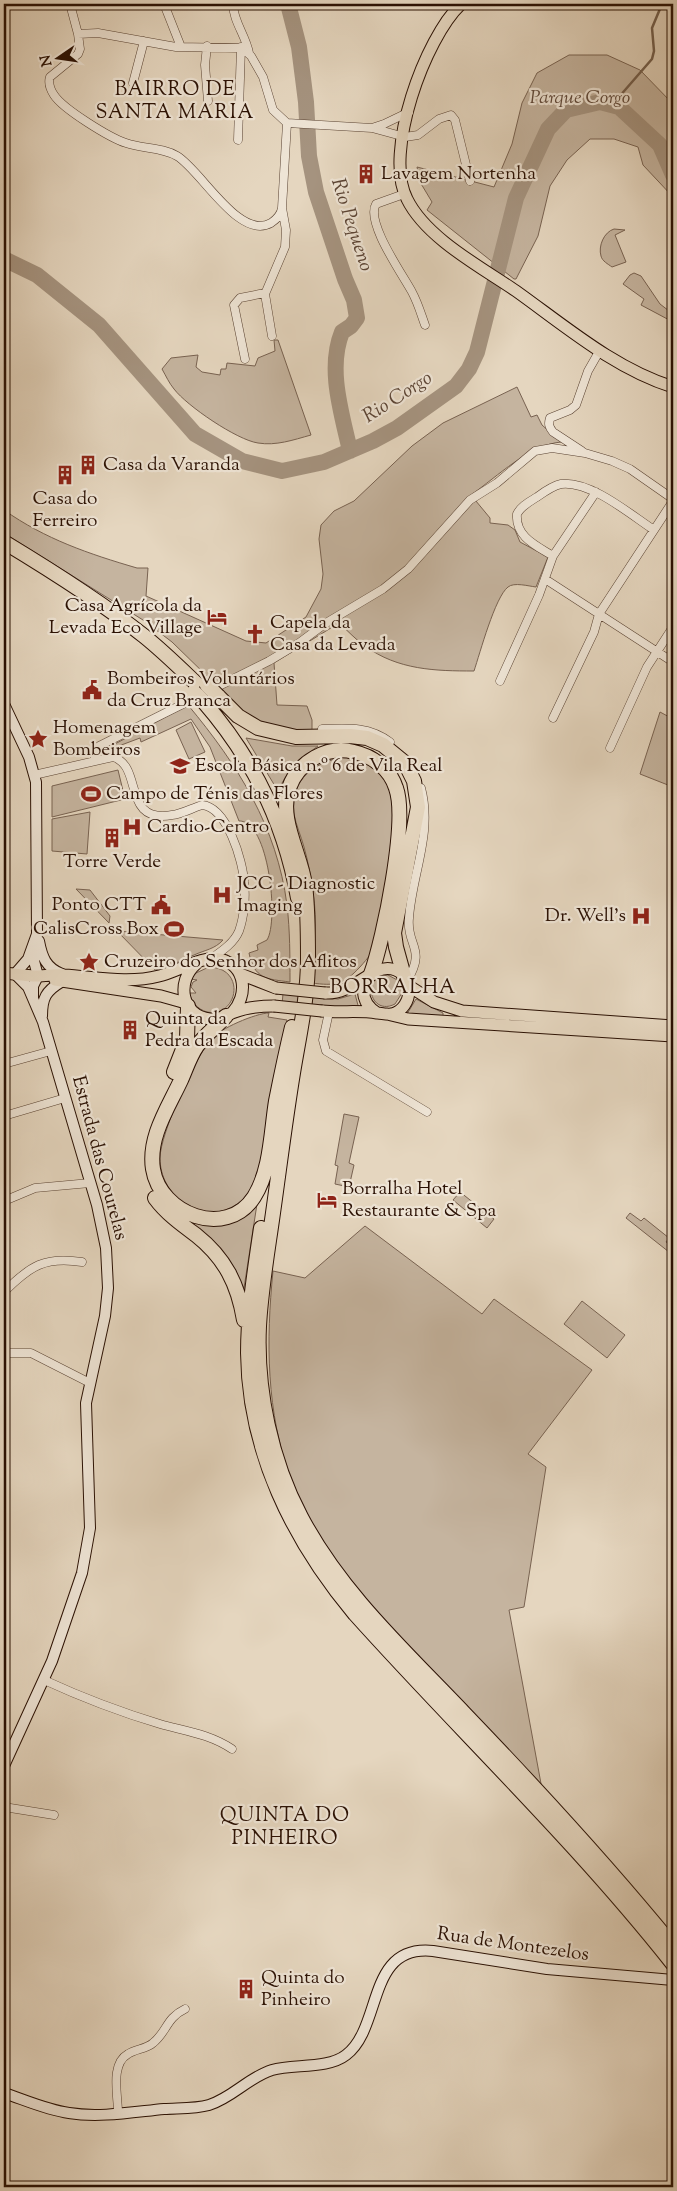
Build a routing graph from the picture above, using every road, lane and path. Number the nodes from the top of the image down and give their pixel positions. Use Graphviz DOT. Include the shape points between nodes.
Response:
graph roads {
  1 [pos="70,4"];
  2 [pos="164,4"];
  3 [pos="233,4"];
  4 [pos="461,4"];
  5 [pos="78,34"];
  6 [pos="144,42"];
  7 [pos="207,46"];
  8 [pos="180,47"];
  9 [pos="240,48"];
  10 [pos="249,53"];
  11 [pos="133,83"];
  12 [pos="208,101"];
  13 [pos="409,112"];
  14 [pos="287,123"];
  15 [pos="372,128"];
  16 [pos="402,137"];
  17 [pos="238,140"];
  18 [pos="470,181"];
  19 [pos="404,194"];
  20 [pos="282,208"];
  21 [pos="265,293"];
  22 [pos="425,325"];
  23 [pos="272,336"];
  24 [pos="600,350"];
  25 [pos="245,359"];
  26 [pos="673,388"];
  27 [pos="585,453"];
  28 [pos="596,492"];
  29 [pos="673,500"];
  30 [pos="654,530"];
  31 [pos="4,542"];
  32 [pos="4,550"];
  33 [pos="553,556"];
  34 [pos="545,579"];
  35 [pos="599,614"];
  36 [pos="673,627"];
  37 [pos="657,652"];
  38 [pos="673,662"];
  39 [pos="500,681"];
  40 [pos="205,693"];
  41 [pos="4,704"];
  42 [pos="553,718"];
  43 [pos="322,729"];
  44 [pos="610,748"];
  45 [pos="95,760"];
  46 [pos="34,775"];
  47 [pos="37,934"];
  48 [pos="307,942"];
  49 [pos="212,958"];
  50 [pos="197,963"];
  51 [pos="9,974"];
  52 [pos="240,974"];
  53 [pos="370,975"];
  54 [pos="38,976"];
  55 [pos="62,978"];
  56 [pos="407,981"];
  57 [pos="33,999"];
  58 [pos="187,1004"];
  59 [pos="326,1011"];
  60 [pos="382,1014"];
  61 [pos="229,1015"];
  62 [pos="294,1021"];
  63 [pos="42,1022"];
  64 [pos="673,1026"];
  65 [pos="673,1036"];
  66 [pos="51,1052"];
  67 [pos="4,1064"];
  68 [pos="65,1098"];
  69 [pos="427,1112"];
  70 [pos="4,1116"];
  71 [pos="90,1183"];
  72 [pos="4,1201"];
  73 [pos="82,1262"];
  74 [pos="4,1292"];
  75 [pos="248,1352"];
  76 [pos="4,1353"];
  77 [pos="90,1383"];
  78 [pos="44,1680"];
  79 [pos="7,1749"];
  80 [pos="232,1750"];
  81 [pos="4,1766"];
  82 [pos="4,1807"];
  83 [pos="54,1815"];
  84 [pos="673,1946"];
  85 [pos="673,1964"];
  86 [pos="673,1980"];
  87 [pos="185,2009"];
  88 [pos="4,2093"];
  89 [pos="118,2113"];
  1 -- 5 [label="street"];
  2 -- 8 [label="street"];
  3 -- 10 [label="street"];
  4 -- 13 [label="main road" via="446,20 431,45"];
  5 -- 6 [label="street" via="98,33"];
  5 -- 20 [label="street" via="78,54 50,77 53,94 66,107 117,140 178,156 214,194 250,224 261,226 271,223 279,217"];
  6 -- 8 [label="street"];
  6 -- 11 [label="street"];
  7 -- 8 [label="street"];
  7 -- 9 [label="street"];
  7 -- 12 [label="street" via="204,66"];
  9 -- 10 [label="street"];
  9 -- 17 [label="street"];
  10 -- 14 [label="street" via="263,77 272,108"];
  13 -- 15 [label="street"];
  13 -- 16 [label="main road"];
  14 -- 15 [label="street"];
  14 -- 20 [label="street"];
  15 -- 16 [label="street"];
  16 -- 18 [label="street" via="416,136 439,119 453,116"];
  16 -- 19 [label="main road" via="399,169"];
  19 -- 22 [label="street" via="376,204 373,210 378,229"];
  19 -- 24 [label="main road" via="420,218 445,241"];
  20 -- 21 [label="street" via="285,247"];
  21 -- 23 [label="street"];
  21 -- 25 [label="street" via="240,298 234,305"];
  24 -- 26 [label="main road" via="635,372"];
  24 -- 27 [label="street" via="588,371 576,405 550,418 549,423 552,430"];
  27 -- 29 [label="street" via="623,465"];
  27 -- 45 [label="street" via="552,448 532,453 497,483 470,500 408,569 383,589 269,661 99,746 94,751"];
  28 -- 30 [label="street"];
  28 -- 33 [label="street"];
  28 -- 33 [label="street" via="573,484 562,484 546,490 519,510 517,524 525,538"];
  29 -- 30 [label="street"];
  30 -- 35 [label="street"];
  31 -- 40 [label="highway" via="176,656"];
  32 -- 40 [label="highway" via="108,618"];
  33 -- 34 [label="street"];
  34 -- 35 [label="street"];
  34 -- 39 [label="street"];
  35 -- 37 [label="street"];
  35 -- 42 [label="street" via="594,632"];
  36 -- 37 [label="street"];
  37 -- 38 [label="street"];
  37 -- 44 [label="street"];
  40 -- 48 [label="highway" via="253,756 278,807 298,876"];
  40 -- 56 [label="highway" via="258,728 296,737 367,738 383,745 405,763 414,781 418,808 395,928 396,947"];
  40 -- 62 [label="highway" via="252,768 272,808 286,849 299,908 301,940"];
  41 -- 46 [label="street" via="17,728"];
  43 -- 56 [label="street" via="352,728 378,734 398,750 420,784 425,829 408,918 416,962"];
  45 -- 46 [label="street"];
  45 -- 49 [label="street" via="111,756 123,762 138,804 148,812 172,815 204,805 214,810 229,830 244,877 242,917 236,937"];
  46 -- 47 [label="street" via="37,790"];
  47 -- 51 [label="street" via="28,959"];
  47 -- 54 [label="street" via="34,961"];
  47 -- 55 [label="street" via="45,962"];
  48 -- 53 [label="highway" via="305,887 288,820 288,792 299,771 312,759 330,752 350,750 368,756 384,768 394,782 400,802 400,827 391,887 380,948"];
  48 -- 84 [label="highway" via="307,980 268,1244 259,1329 264,1402 282,1474 312,1536 353,1595 527,1779"];
  49 -- 50 [label="main road"];
  49 -- 52 [label="main road" via="227,962"];
  50 -- 55 [label="main road" via="167,974 136,979"];
  50 -- 58 [label="main road" via="185,976 183,985"];
  51 -- 54 [label="main road"];
  51 -- 57 [label="street, Estrada das Courelas" via="26,985"];
  52 -- 53 [label="main road, bridge" via="276,988 325,993 344,991"];
  52 -- 61 [label="main road" via="244,991 242,999"];
  53 -- 56 [label="main road" via="384,968 398,971"];
  53 -- 60 [label="main road" via="365,983 364,997 371,1009"];
  54 -- 55 [label="main road"];
  54 -- 57 [label="street" via="32,988"];
  55 -- 58 [label="main road" via="161,996"];
  55 -- 63 [label="street" via="44,997"];
  56 -- 60 [label="main road" via="408,1000 405,1006"];
  56 -- 64 [label="main road" via="434,1002 462,1012"];
  57 -- 63 [label="street, Estrada das Courelas"];
  58 -- 61 [label="main road" via="194,1012 210,1019"];
  58 -- 75 [label="highway" via="187,1041 148,1132 145,1172 159,1203 213,1250 230,1273 240,1298"];
  59 -- 60 [label="main road"];
  59 -- 61 [label="main road, bridge" via="274,1006"];
  59 -- 69 [label="street" via="323,1038 326,1050"];
  60 -- 65 [label="main road" via="408,1019"];
  61 -- 62 [label="highway" via="196,1048 153,1145 153,1169 162,1192 179,1209 201,1218 232,1214 249,1202 256,1192 265,1168 280,1078"];
  62 -- 75 [label="highway" via="256,1260"];
  63 -- 66 [label="street, Estrada das Courelas"];
  66 -- 67 [label="street"];
  66 -- 68 [label="street, Estrada das Courelas"];
  68 -- 70 [label="street"];
  68 -- 71 [label="street, Estrada das Courelas"];
  71 -- 72 [label="street" via="30,1189"];
  71 -- 77 [label="street, Estrada das Courelas" via="105,1240 108,1288"];
  73 -- 74 [label="street" via="60,1259 42,1263 27,1271"];
  75 -- 85 [label="highway" via="257,1426 273,1479 293,1525 326,1578 374,1636 570,1844"];
  76 -- 77 [label="street" via="31,1353"];
  77 -- 78 [label="street, Estrada das Courelas" via="86,1408 89,1540 79,1584"];
  78 -- 79 [label="street, Estrada das Courelas"];
  78 -- 80 [label="street" via="144,1719 210,1737"];
  79 -- 81 [label="street, Estrada das Courelas"];
  82 -- 83 [label="street"];
  86 -- 89 [label="street, Rua de Montezelos" via="552,1970 432,1951 417,1952 396,1960 387,1968 358,2041 348,2054 339,2059 270,2070 207,2105"];
  87 -- 89 [label="street" via="171,2018 152,2044 122,2059 117,2071"];
  88 -- 89 [label="street, Rua de Montezelos" via="67,2113"];
}
